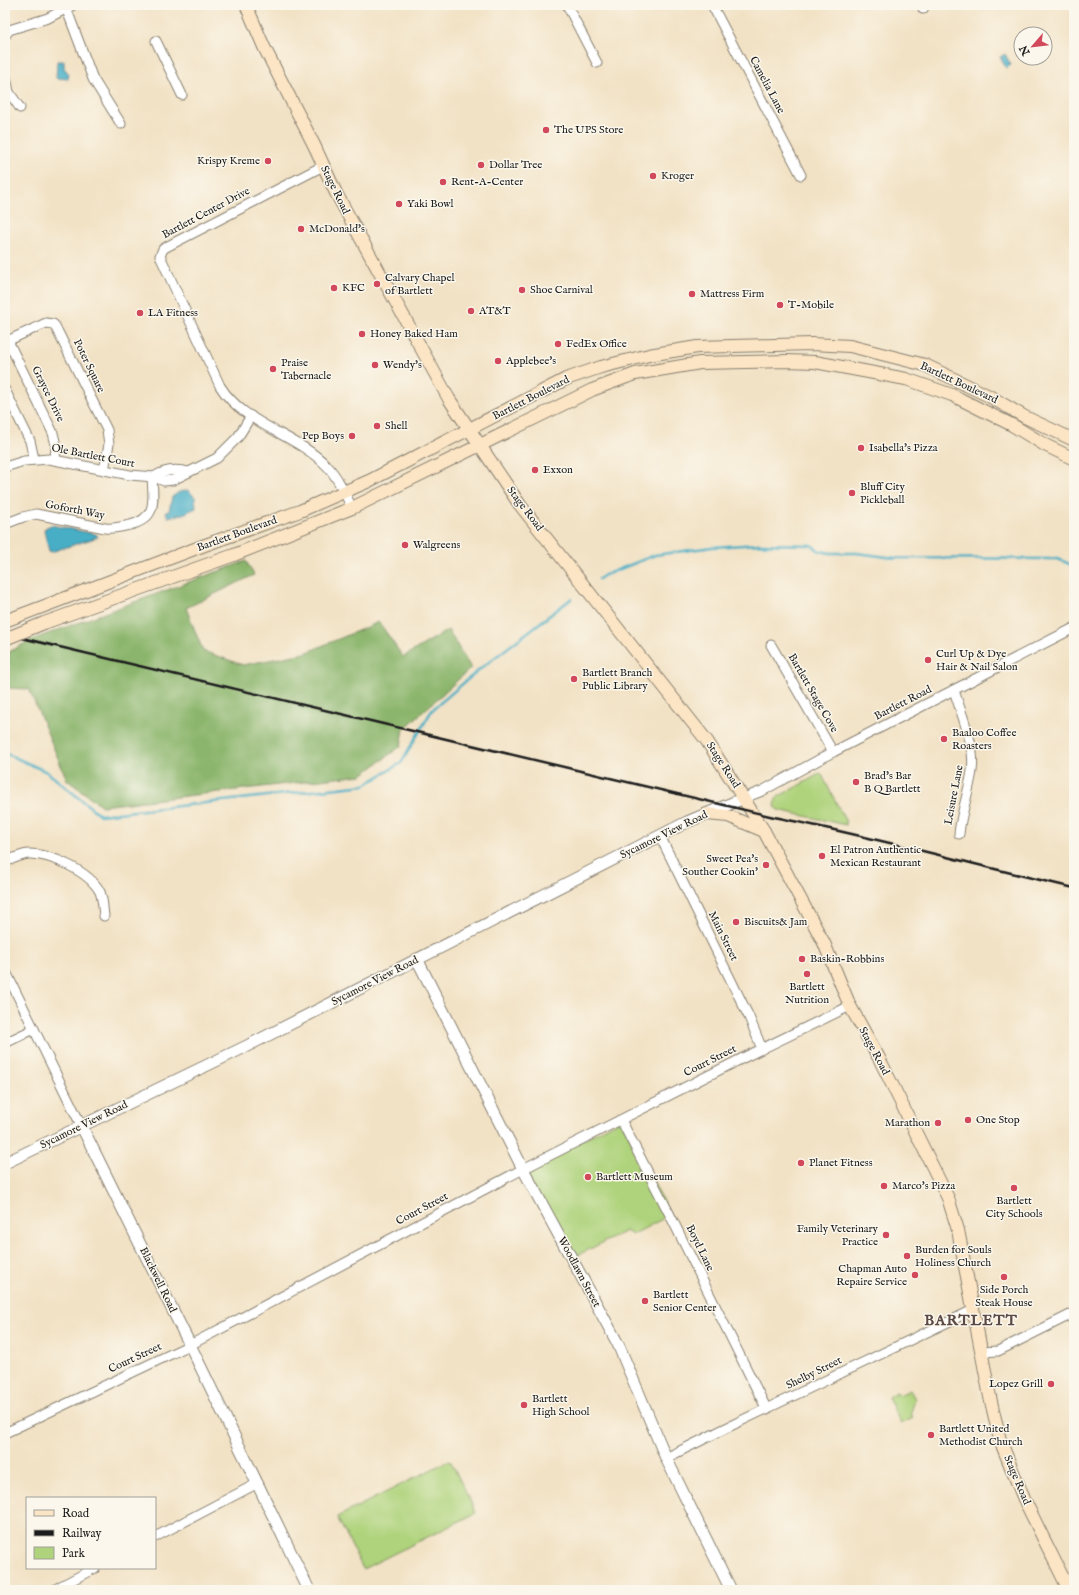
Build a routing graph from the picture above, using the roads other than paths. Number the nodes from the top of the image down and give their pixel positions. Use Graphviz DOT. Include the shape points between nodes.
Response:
graph roads {
  1 [pos="246,5"];
  2 [pos="567,5"];
  3 [pos="712,5"];
  4 [pos="69,6"];
  5 [pos="5,36"];
  6 [pos="156,41"];
  7 [pos="597,63"];
  8 [pos="5,73"];
  9 [pos="182,95"];
  10 [pos="20,108"];
  11 [pos="121,124"];
  12 [pos="323,166"];
  13 [pos="801,175"];
  14 [pos="7,342"];
  15 [pos="5,390"];
  16 [pos="989,396"];
  17 [pos="983,411"];
  18 [pos="251,416"];
  19 [pos="470,430"];
  20 [pos="1074,440"];
  21 [pos="480,446"];
  22 [pos="34,459"];
  23 [pos="1074,459"];
  24 [pos="56,460"];
  25 [pos="5,467"];
  26 [pos="104,470"];
  27 [pos="153,477"];
  28 [pos="344,492"];
  29 [pos="352,508"];
  30 [pos="5,524"];
  31 [pos="5,621"];
  32 [pos="1074,628"];
  33 [pos="5,639"];
  34 [pos="771,645"];
  35 [pos="954,690"];
  36 [pos="833,752"];
  37 [pos="744,798"];
  38 [pos="707,814"];
  39 [pos="764,832"];
  40 [pos="959,834"];
  41 [pos="660,836"];
  42 [pos="5,862"];
  43 [pos="104,916"];
  44 [pos="418,959"];
  45 [pos="5,970"];
  46 [pos="850,1006"];
  47 [pos="34,1029"];
  48 [pos="5,1043"];
  49 [pos="762,1048"];
  50 [pos="621,1120"];
  51 [pos="82,1127"];
  52 [pos="5,1163"];
  53 [pos="523,1169"];
  54 [pos="973,1310"];
  55 [pos="1074,1313"];
  56 [pos="190,1345"];
  57 [pos="982,1352"];
  58 [pos="766,1410"];
  59 [pos="5,1433"];
  60 [pos="666,1458"];
  61 [pos="258,1484"];
  62 [pos="156,1536"];
  63 [pos="93,1569"];
  64 [pos="57,1588"];
  65 [pos="309,1590"];
  66 [pos="731,1590"];
  67 [pos="1068,1590"];
  1 -- 12 [label="main road, Stage Road"];
  2 -- 7 [label="street"];
  3 -- 13 [label="street, Camelia Lane"];
  4 -- 5 [label="street" via="48,18 9,30"];
  4 -- 11 [label="street" via="93,79"];
  6 -- 9 [label="street"];
  8 -- 10 [label="street" via="9,92"];
  12 -- 18 [label="street, Bartlett Center Drive" via="168,246 161,254 163,264 220,386 234,404"];
  12 -- 19 [label="main road, Stage Road" via="421,349"];
  14 -- 24 [label="street, Grayce Drive" via="53,433"];
  14 -- 26 [label="street, Poter Square" via="46,323 56,326 109,434"];
  15 -- 22 [label="street" via="30,440"];
  16 -- 17 [label="main road"];
  16 -- 19 [label="main road, Bartlett Boulevard" via="925,365 850,346 812,344 697,347 649,355 566,379"];
  16 -- 20 [label="main road, Bartlett Boulevard" via="1025,417"];
  17 -- 21 [label="main road, Bartlett Boulevard" via="952,395 906,379 815,362 700,363 635,374 592,390"];
  17 -- 23 [label="main road, Bartlett Boulevard"];
  18 -- 27 [label="street, Ole Bartlett Court" via="238,437 210,463 189,472 173,469"];
  18 -- 28 [label="street, Bartlett Center Drive" via="306,449 327,466"];
  19 -- 21 [label="main road, Stage Road"];
  19 -- 28 [label="main road, Bartlett Boulevard"];
  21 -- 29 [label="main road, Bartlett Boulevard"];
  21 -- 37 [label="main road, Stage Road" via="520,505 707,740"];
  22 -- 24 [label="street, Ole Bartlett Court"];
  22 -- 25 [label="street, Ole Bartlett Court"];
  24 -- 26 [label="street, Ole Bartlett Court"];
  26 -- 27 [label="street, Ole Bartlett Court"];
  27 -- 30 [label="street, Goforth Way" via="151,511 145,519 135,524 105,528 36,514 23,516"];
  28 -- 29 [label="street, Bartlett Center Drive"];
  28 -- 31 [label="main road, Bartlett Boulevard" via="300,511"];
  29 -- 33 [label="main road, Bartlett Boulevard, bridge" via="234,555"];
  32 -- 35 [label="street, Bartlett Road"];
  34 -- 36 [label="street, Bartlett Stage Cove"];
  35 -- 36 [label="street, Bartlett Road"];
  35 -- 40 [label="street, Leisure Lane" via="972,755 972,770"];
  36 -- 37 [label="street, Bartlett Road" via="762,791"];
  37 -- 38 [label="street, Sycamore View Road"];
  37 -- 39 [label="main road, Stage Road"];
  38 -- 39 [label="main road" via="728,816"];
  38 -- 41 [label="street, Sycamore View Road"];
  39 -- 46 [label="main road, Stage Road" via="824,943"];
  41 -- 44 [label="street, Sycamore View Road"];
  41 -- 49 [label="street, Main Street"];
  42 -- 43 [label="street" via="24,855 35,855 76,869 100,892"];
  44 -- 51 [label="street, Sycamore View Road"];
  44 -- 53 [label="street, Woodlawn Street"];
  45 -- 47 [label="street, Blackwell Road"];
  46 -- 49 [label="street, Court Street"];
  46 -- 54 [label="main road, Stage Road" via="879,1058 948,1198 958,1230"];
  47 -- 48 [label="street"];
  47 -- 51 [label="street, Blackwell Road"];
  49 -- 50 [label="street, Court Street"];
  50 -- 53 [label="street, Court Street"];
  50 -- 58 [label="street, Boyd Lane"];
  51 -- 52 [label="street, Sycamore View Road"];
  51 -- 56 [label="street, Blackwell Road"];
  53 -- 56 [label="street, Court Street"];
  53 -- 60 [label="street, Woodlawn Street" via="618,1344"];
  54 -- 57 [label="main road, Stage Road"];
  54 -- 58 [label="street, Shelby Street"];
  55 -- 57 [label="street" via="998,1350"];
  56 -- 59 [label="street, Court Street"];
  56 -- 61 [label="street, Blackwell Road"];
  57 -- 67 [label="main road, Stage Road" via="1000,1440 1024,1499"];
  58 -- 60 [label="street, Shelby Street"];
  60 -- 66 [label="street, Woodlawn Street"];
  61 -- 62 [label="street"];
  61 -- 65 [label="street, Blackwell Road"];
  63 -- 64 [label="street"];
}
